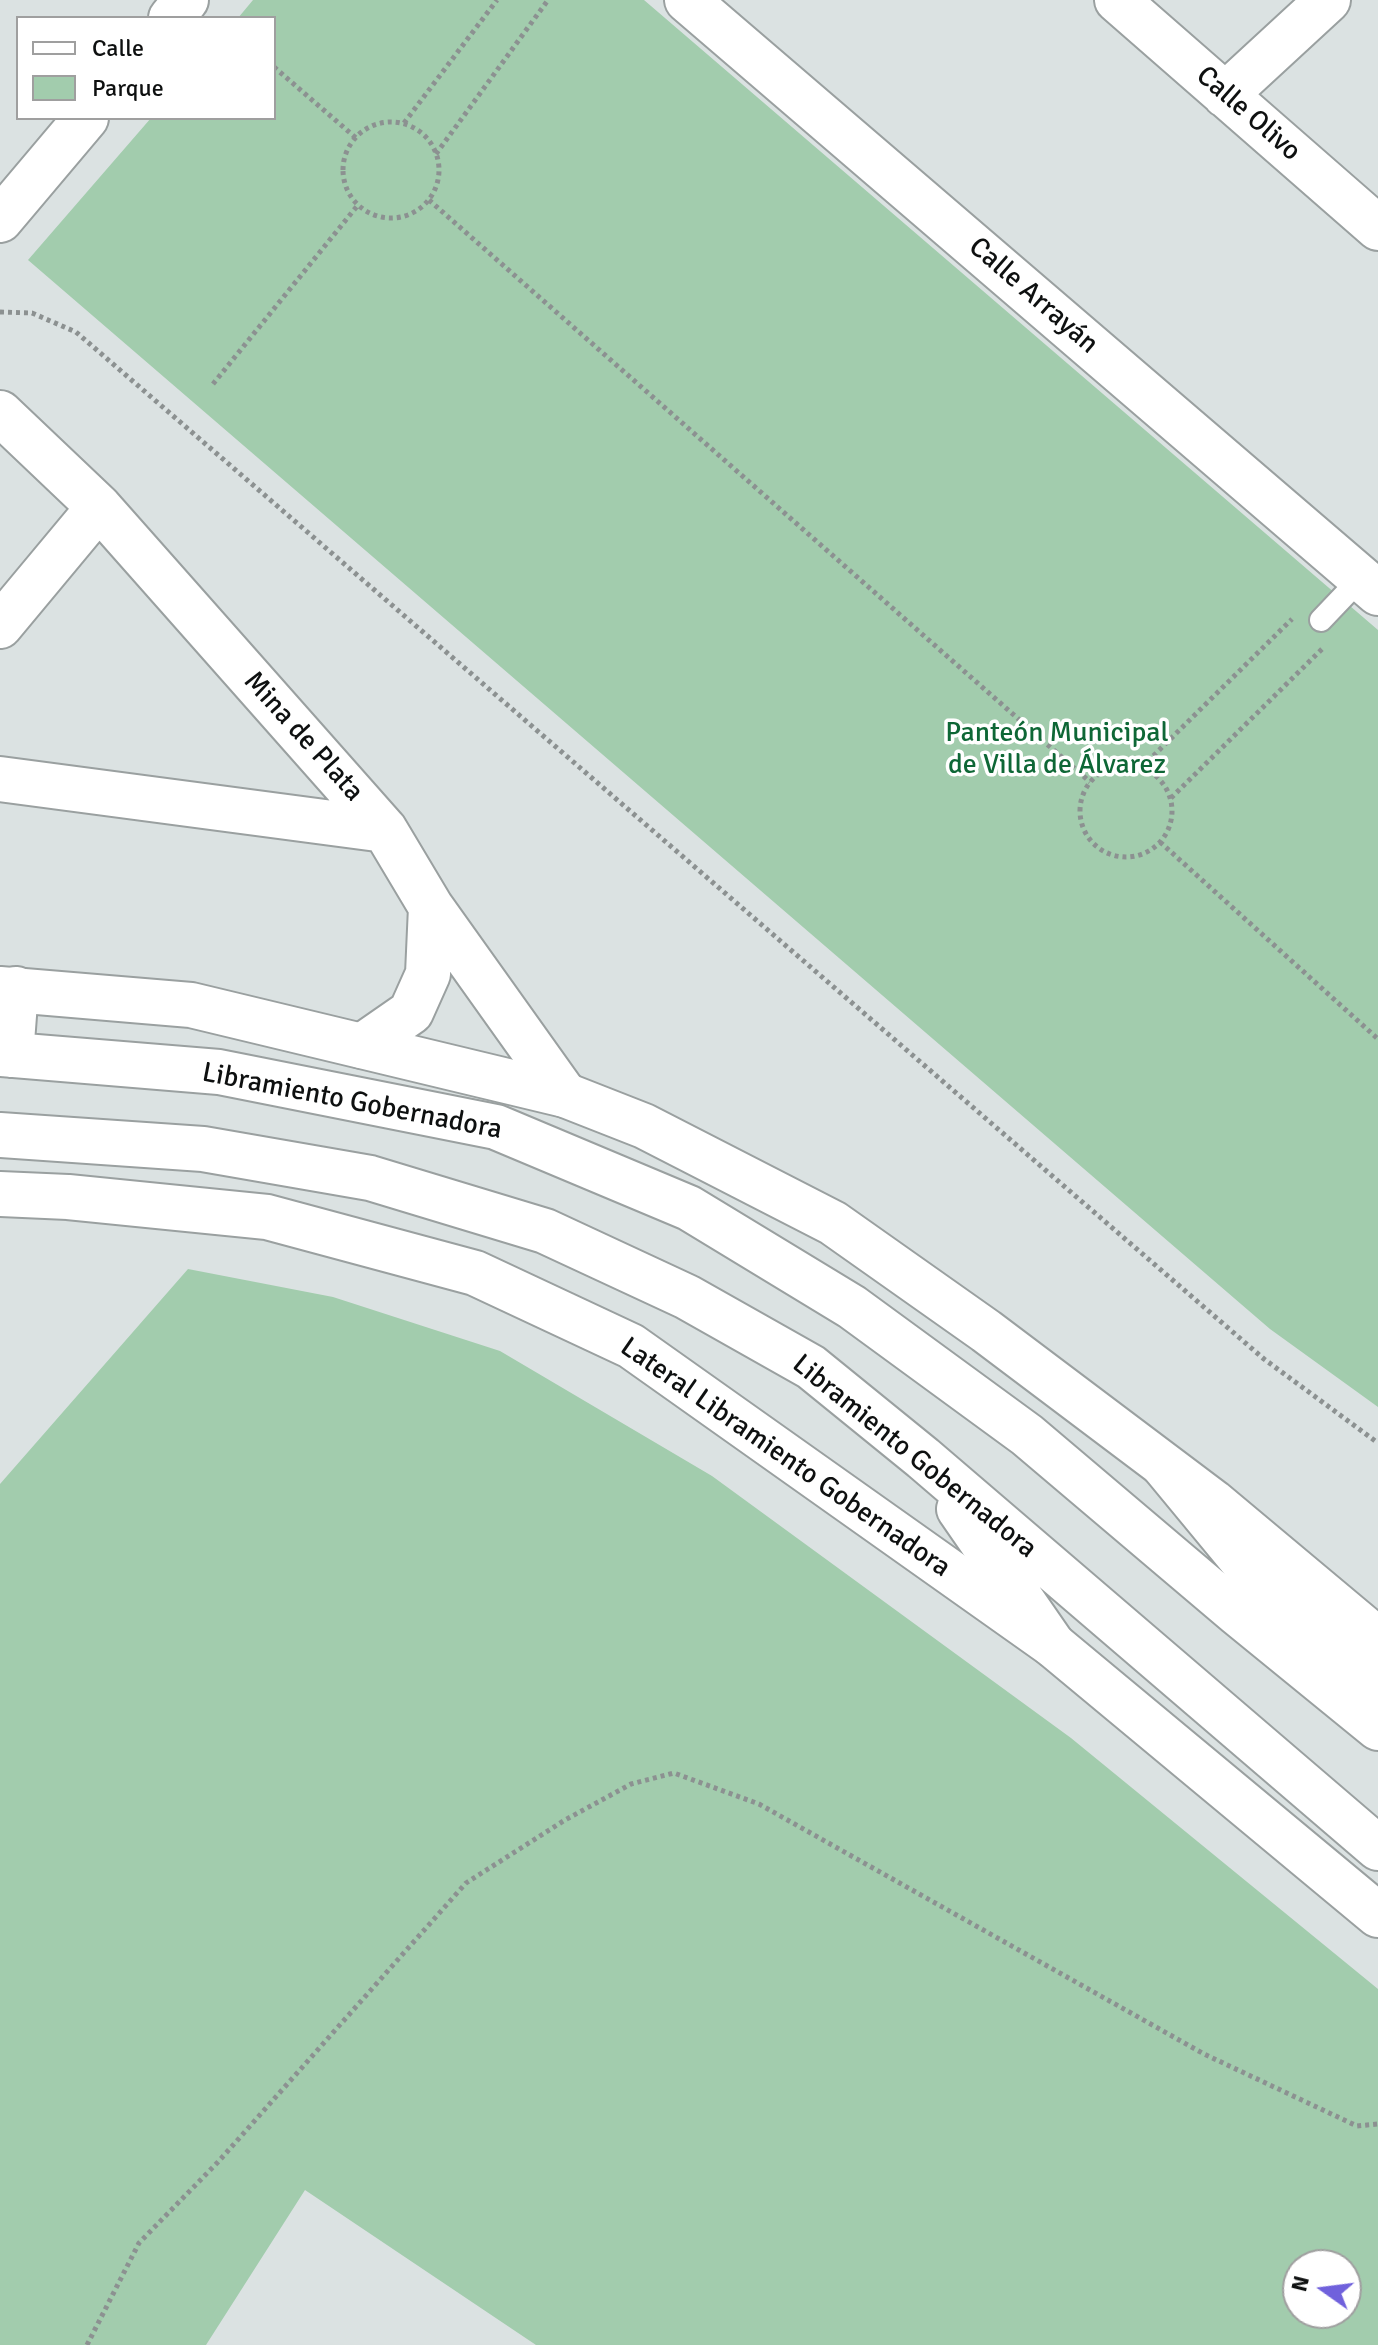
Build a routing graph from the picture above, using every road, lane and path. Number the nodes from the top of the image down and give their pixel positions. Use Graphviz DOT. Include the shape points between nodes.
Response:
graph roads {
  1 [pos="186,0"];
  2 [pos="497,0"];
  3 [pos="548,0"];
  4 [pos="687,0"];
  5 [pos="1117,0"];
  6 [pos="1328,0"];
  7 [pos="173,16"];
  8 [pos="276,69"];
  9 [pos="1225,95"];
  10 [pos="84,120"];
  11 [pos="404,123"];
  12 [pos="356,138"];
  13 [pos="436,154"];
  14 [pos="429,200"];
  15 [pos="358,205"];
  16 [pos="0,220"];
  17 [pos="1378,228"];
  18 [pos="0,312"];
  19 [pos="213,384"];
  20 [pos="0,413"];
  21 [pos="99,507"];
  22 [pos="1372,577"];
  23 [pos="1321,620"];
  24 [pos="0,626"];
  25 [pos="1142,767"];
  26 [pos="0,779"];
  27 [pos="1090,782"];
  28 [pos="1171,798"];
  29 [pos="385,830"];
  30 [pos="1160,842"];
  31 [pos="431,907"];
  32 [pos="8,989"];
  33 [pos="1378,1039"];
  34 [pos="362,1046"];
  35 [pos="5,1055"];
  36 [pos="565,1095"];
  37 [pos="0,1135"];
  38 [pos="0,1194"];
  39 [pos="1378,1443"];
  40 [pos="923,1458"];
  41 [pos="1164,1466"];
  42 [pos="1378,1640"];
  43 [pos="1053,1645"];
  44 [pos="1378,1687"];
  45 [pos="1378,1728"];
  46 [pos="1378,1848"];
  47 [pos="1378,1915"];
  48 [pos="1378,2124"];
  49 [pos="87,2345"];
  1 -- 7 [label="main road"];
  2 -- 11 [label="path"];
  3 -- 13 [label="path"];
  4 -- 22 [label="main road, Calle Arrayán"];
  5 -- 9 [label="main road, Calle Olivo"];
  6 -- 9 [label="main road"];
  8 -- 12 [label="path"];
  9 -- 17 [label="main road, Calle Olivo"];
  10 -- 16 [label="main road"];
  11 -- 12 [label="path" via="378,123"];
  11 -- 13 [label="path" via="418,129"];
  12 -- 15 [label="path" via="343,164 349,193"];
  13 -- 14 [label="path" via="439,169"];
  14 -- 15 [label="path" via="402,217 386,218"];
  14 -- 27 [label="path"];
  15 -- 19 [label="path"];
  18 -- 39 [label="path" via="32,313 76,332 1264,1359"];
  20 -- 21 [label="main road, Mina de Plata"];
  21 -- 24 [label="main road"];
  21 -- 29 [label="main road, Mina de Plata"];
  22 -- 23 [label="lane"];
  23 -- 25 [label="path" via="1306,605"];
  23 -- 28 [label="path" via="1336,635"];
  25 -- 27 [label="path" via="1113,766"];
  25 -- 28 [label="path" via="1165,785"];
  26 -- 29 [label="main road"];
  27 -- 30 [label="path" via="1080,810 1082,826 1101,851 1133,857"];
  28 -- 30 [label="path" via="1173,813"];
  29 -- 31 [label="main road, Mina de Plata"];
  30 -- 33 [label="path"];
  31 -- 34 [label="main road" via="428,974 411,1012"];
  31 -- 36 [label="main road, Mina de Plata"];
  32 -- 34 [label="main road" via="191,1005"];
  32 -- 35 [label="main road"];
  34 -- 36 [label="main road"];
  35 -- 45 [label="main road, Libramiento Gobernadora" via="219,1072 496,1127 689,1208 852,1307 1027,1435"];
  36 -- 41 [label="main road" via="644,1126 833,1223"];
  37 -- 40 [label="main road, Libramiento Gobernadora" via="203,1149 340,1172 545,1231 687,1297 811,1367"];
  38 -- 43 [label="main road, Lateral Libramiento Gobernadora" via="267,1217 475,1273 631,1346"];
  40 -- 43 [label="main road"];
  40 -- 46 [label="main road, Libramiento Gobernadora"];
  41 -- 42 [label="main road"];
  41 -- 44 [label="main road" via="1240,1558"];
  43 -- 47 [label="main road, Lateral Libramiento Gobernadora"];
  48 -- 49 [label="path" via="1357,2126 1204,2054 759,1804 674,1773 631,1784 466,1883 218,2162 139,2243"];
}
